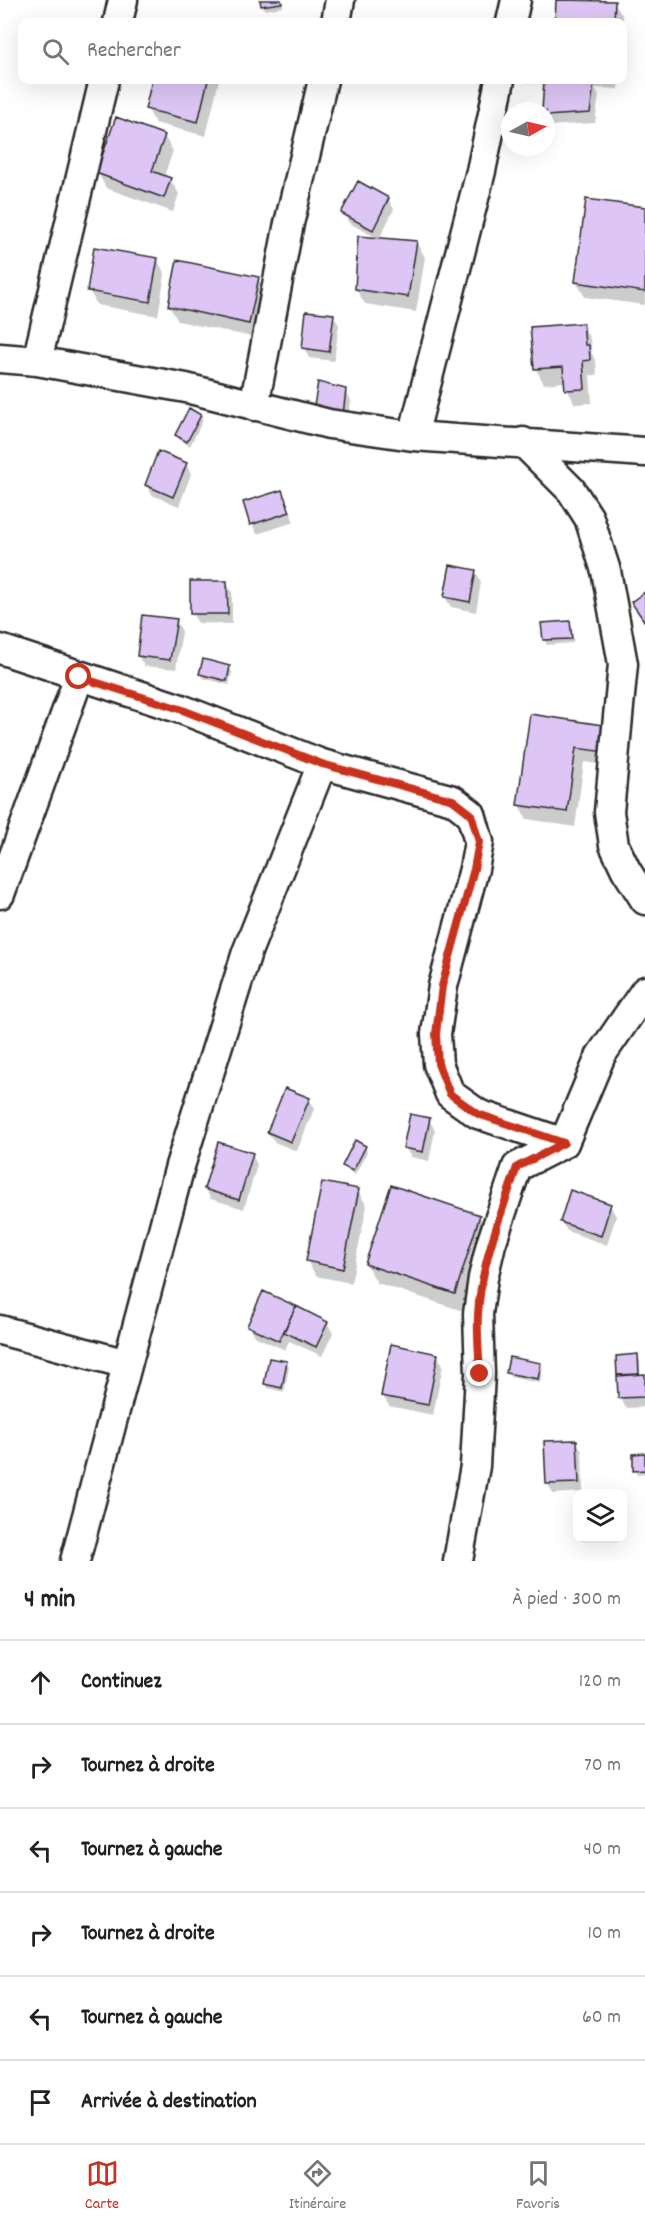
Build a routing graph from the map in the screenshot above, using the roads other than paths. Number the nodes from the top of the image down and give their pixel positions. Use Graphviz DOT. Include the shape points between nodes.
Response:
graph roads {
  1 [pos="123,0"];
  2 [pos="340,0"];
  3 [pos="516,0"];
  4 [pos="119,18"];
  5 [pos="337,18"];
  6 [pos="512,18"];
  7 [pos="103,84"];
  8 [pos="322,84"];
  9 [pos="499,84"];
  10 [pos="0,358"];
  11 [pos="37,361"];
  12 [pos="254,406"];
  13 [pos="413,436"];
  14 [pos="523,442"];
  15 [pos="645,452"];
  16 [pos="0,649"];
  17 [pos="79,677"];
  18 [pos="322,764"];
  19 [pos="0,894"];
  20 [pos="645,900"];
  21 [pos="645,991"];
  22 [pos="564,1143"];
  23 [pos="0,1330"];
  24 [pos="127,1364"];
  25 [pos="75,1561"];
  26 [pos="458,1561"];
  1 -- 4 [label="street"];
  2 -- 5 [label="street"];
  3 -- 6 [label="street"];
  7 -- 11 [label="street"];
  8 -- 12 [label="street" via="288,228"];
  9 -- 13 [label="street" via="481,171"];
  10 -- 11 [label="street"];
  11 -- 12 [label="street" via="186,388"];
  12 -- 13 [label="street" via="329,424"];
  13 -- 14 [label="street"];
  14 -- 15 [label="street"];
  14 -- 20 [label="street" via="572,490 588,518 606,571 623,664 609,812 614,844"];
  16 -- 17 [label="street"];
  17 -- 18 [label="street" via="180,709"];
  17 -- 19 [label="street"];
  18 -- 22 [label="street" via="453,800 471,814 479,842 442,986 436,1034 438,1064 450,1094 478,1114"];
  18 -- 24 [label="street" via="247,952 180,1166"];
  21 -- 22 [label="street" via="601,1056"];
  22 -- 26 [label="street" via="517,1167 491,1244 478,1314 480,1374 475,1466"];
  23 -- 24 [label="street"];
  24 -- 25 [label="street"];
}
